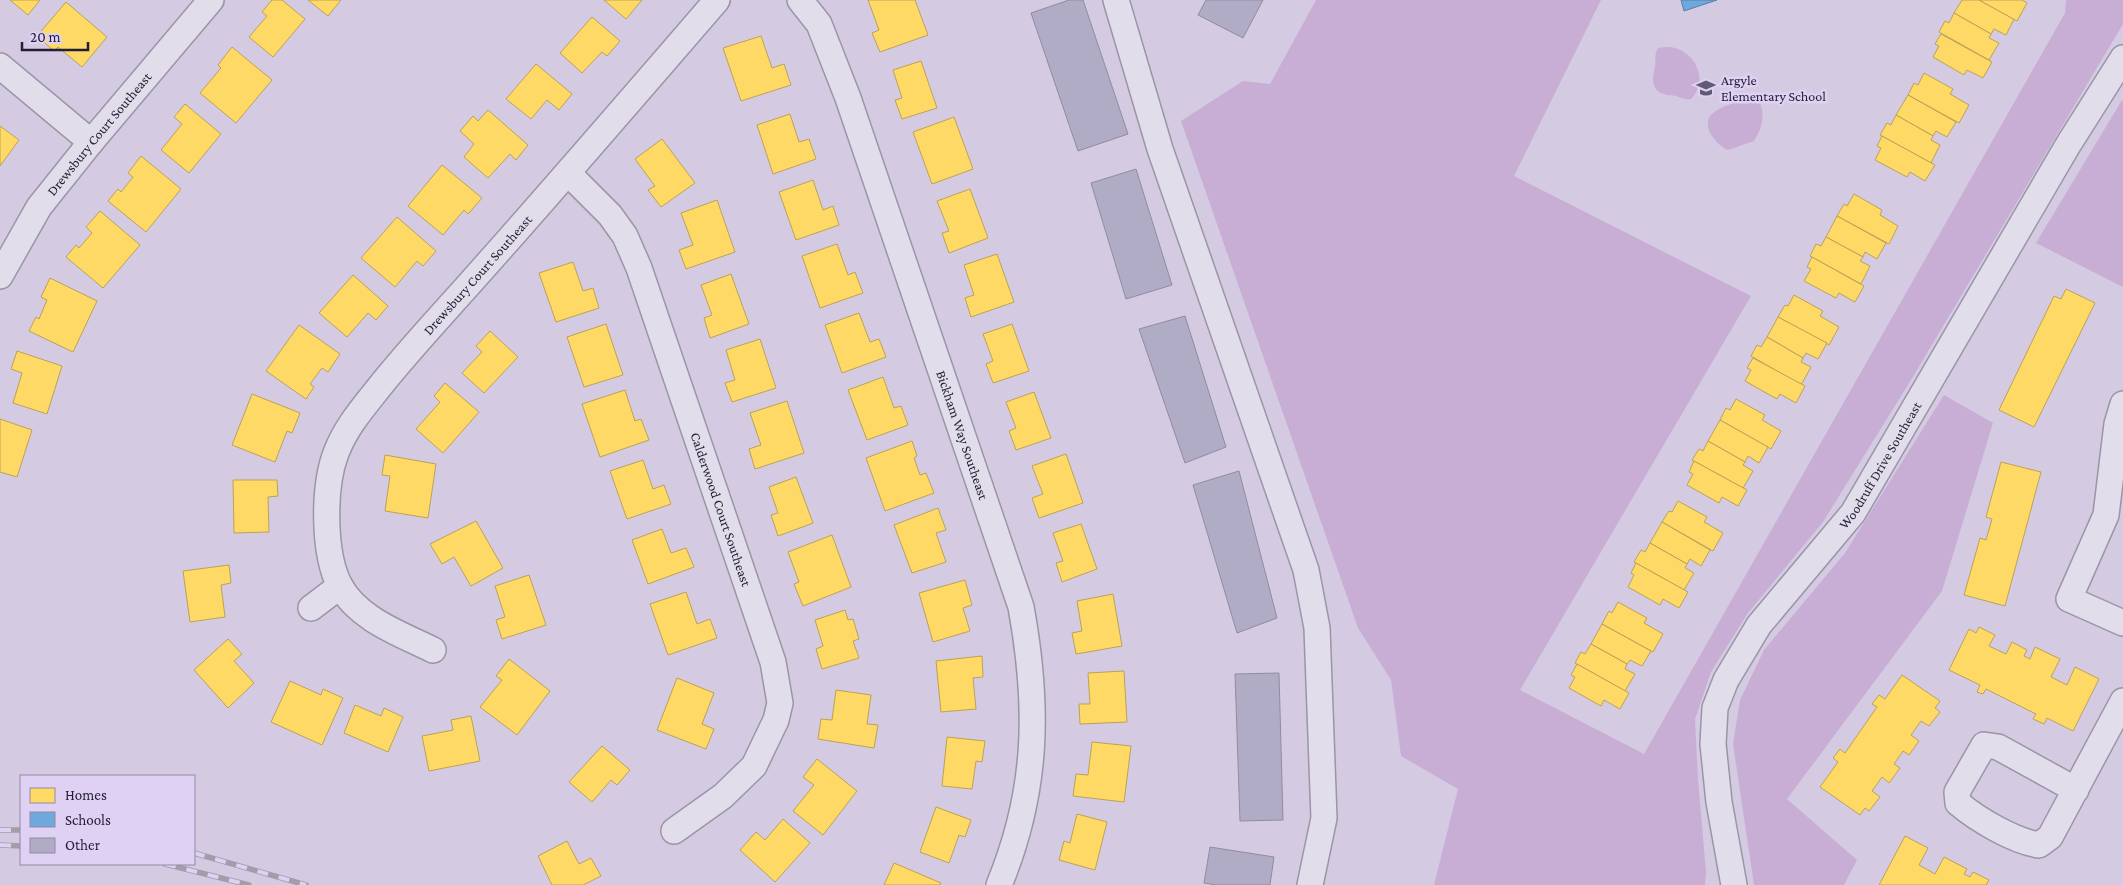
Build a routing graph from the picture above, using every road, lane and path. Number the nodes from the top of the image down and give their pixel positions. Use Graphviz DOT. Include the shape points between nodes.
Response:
graph roads {
  1 [pos="211,0"];
  2 [pos="717,0"];
  3 [pos="800,0"];
  4 [pos="1116,0"];
  5 [pos="2123,58"];
  6 [pos="0,66"];
  7 [pos="90,142"];
  8 [pos="568,173"];
  9 [pos="0,276"];
  10 [pos="2123,404"];
  11 [pos="340,586"];
  12 [pos="311,608"];
  13 [pos="2123,623"];
  14 [pos="433,650"];
  15 [pos="2123,701"];
  16 [pos="2076,790"];
  17 [pos="674,831"];
  18 [pos="999,885"];
  19 [pos="1310,885"];
  20 [pos="1734,885"];
  1 -- 7 [label="street, Drewsbury Court Southeast"];
  2 -- 8 [label="street, Drewsbury Court Southeast"];
  3 -- 18 [label="street, Bickham Way Southeast" via="819,24 838,72 1021,607 1031,672 1034,720 1031,761 1017,836"];
  4 -- 19 [label="street" via="1160,149 1306,570 1313,599 1317,628 1324,818"];
  5 -- 20 [label="street, Woodruff Drive Southeast" via="2068,145 1853,513 1758,625 1726,680 1715,708 1713,744 1719,802"];
  6 -- 7 [label="street"];
  7 -- 9 [label="street, Drewsbury Court Southeast" via="39,207"];
  8 -- 11 [label="street, Drewsbury Court Southeast" via="392,371 350,426 336,454 327,495 331,560"];
  8 -- 17 [label="street, Calderwood Court Southeast" via="626,236 778,684 780,702 776,720 754,766 723,796"];
  10 -- 13 [label="street" via="2117,424 2106,515 2069,599"];
  11 -- 12 [label="street"];
  11 -- 14 [label="street, Drewsbury Court Southeast" via="356,607 381,624"];
  15 -- 16 [label="street"];
  16 -- 16 [label="street" via="2050,837 2039,846 2025,843 1968,812 1958,803 1956,792 1984,745 1998,748"];
}
